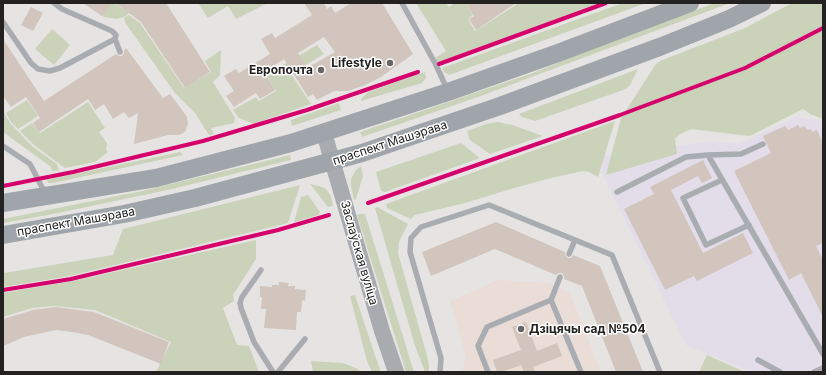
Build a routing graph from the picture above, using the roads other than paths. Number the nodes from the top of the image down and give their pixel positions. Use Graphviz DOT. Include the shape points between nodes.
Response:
graph roads {
  1 [pos="54,3"];
  2 [pos="402,3"];
  3 [pos="762,3"];
  4 [pos="682,5"];
  5 [pos="3,22"];
  6 [pos="115,39"];
  7 [pos="120,52"];
  8 [pos="448,92"];
  9 [pos="324,133"];
  10 [pos="763,144"];
  11 [pos="3,146"];
  12 [pos="708,155"];
  13 [pos="332,161"];
  14 [pos="722,180"];
  15 [pos="617,192"];
  16 [pos="46,196"];
  17 [pos="3,203"];
  18 [pos="749,225"];
  19 [pos="3,235"];
  20 [pos="575,240"];
  21 [pos="569,254"];
  22 [pos="261,270"];
  23 [pos="560,277"];
  24 [pos="551,300"];
  25 [pos="305,339"];
  26 [pos="823,354"];
  27 [pos="758,360"];
  28 [pos="823,368"];
  29 [pos="273,372"];
  30 [pos="278,372"];
  31 [pos="396,372"];
  32 [pos="440,372"];
  33 [pos="488,372"];
  34 [pos="581,372"];
  35 [pos="660,372"];
  36 [pos="780,372"];
  37 [pos="814,372"];
  1 -- 6 [label="lane" via="112,31 116,35"];
  2 -- 8 [label="lane"];
  3 -- 13 [label="main road, праспект Машэрава" via="662,46 515,101"];
  4 -- 8 [label="main road"];
  5 -- 6 [label="lane" via="31,64 38,70 50,71 60,68"];
  6 -- 7 [label="lane"];
  8 -- 9 [label="main road"];
  9 -- 13 [label="main road, Заслаўская вуліца"];
  9 -- 16 [label="main road" via="156,178"];
  10 -- 12 [label="lane" via="741,154"];
  11 -- 16 [label="lane" via="30,164"];
  12 -- 14 [label="lane"];
  12 -- 15 [label="lane" via="686,157"];
  13 -- 19 [label="main road, праспект Машэрава" via="124,214"];
  13 -- 31 [label="main road, Заслаўская вуліца"];
  14 -- 18 [label="lane"];
  14 -- 18 [label="lane" via="683,198 706,245"];
  16 -- 17 [label="main road"];
  18 -- 26 [label="lane"];
  20 -- 21 [label="lane"];
  20 -- 32 [label="lane" via="489,205 421,227 412,238 410,252 441,358"];
  20 -- 35 [label="lane" via="612,256"];
  22 -- 29 [label="lane" via="240,303 254,342"];
  23 -- 24 [label="lane"];
  24 -- 33 [label="lane" via="487,327 478,346"];
  24 -- 34 [label="lane"];
  25 -- 30 [label="lane"];
  27 -- 36 [label="lane"];
  28 -- 37 [label="lane"];
}
